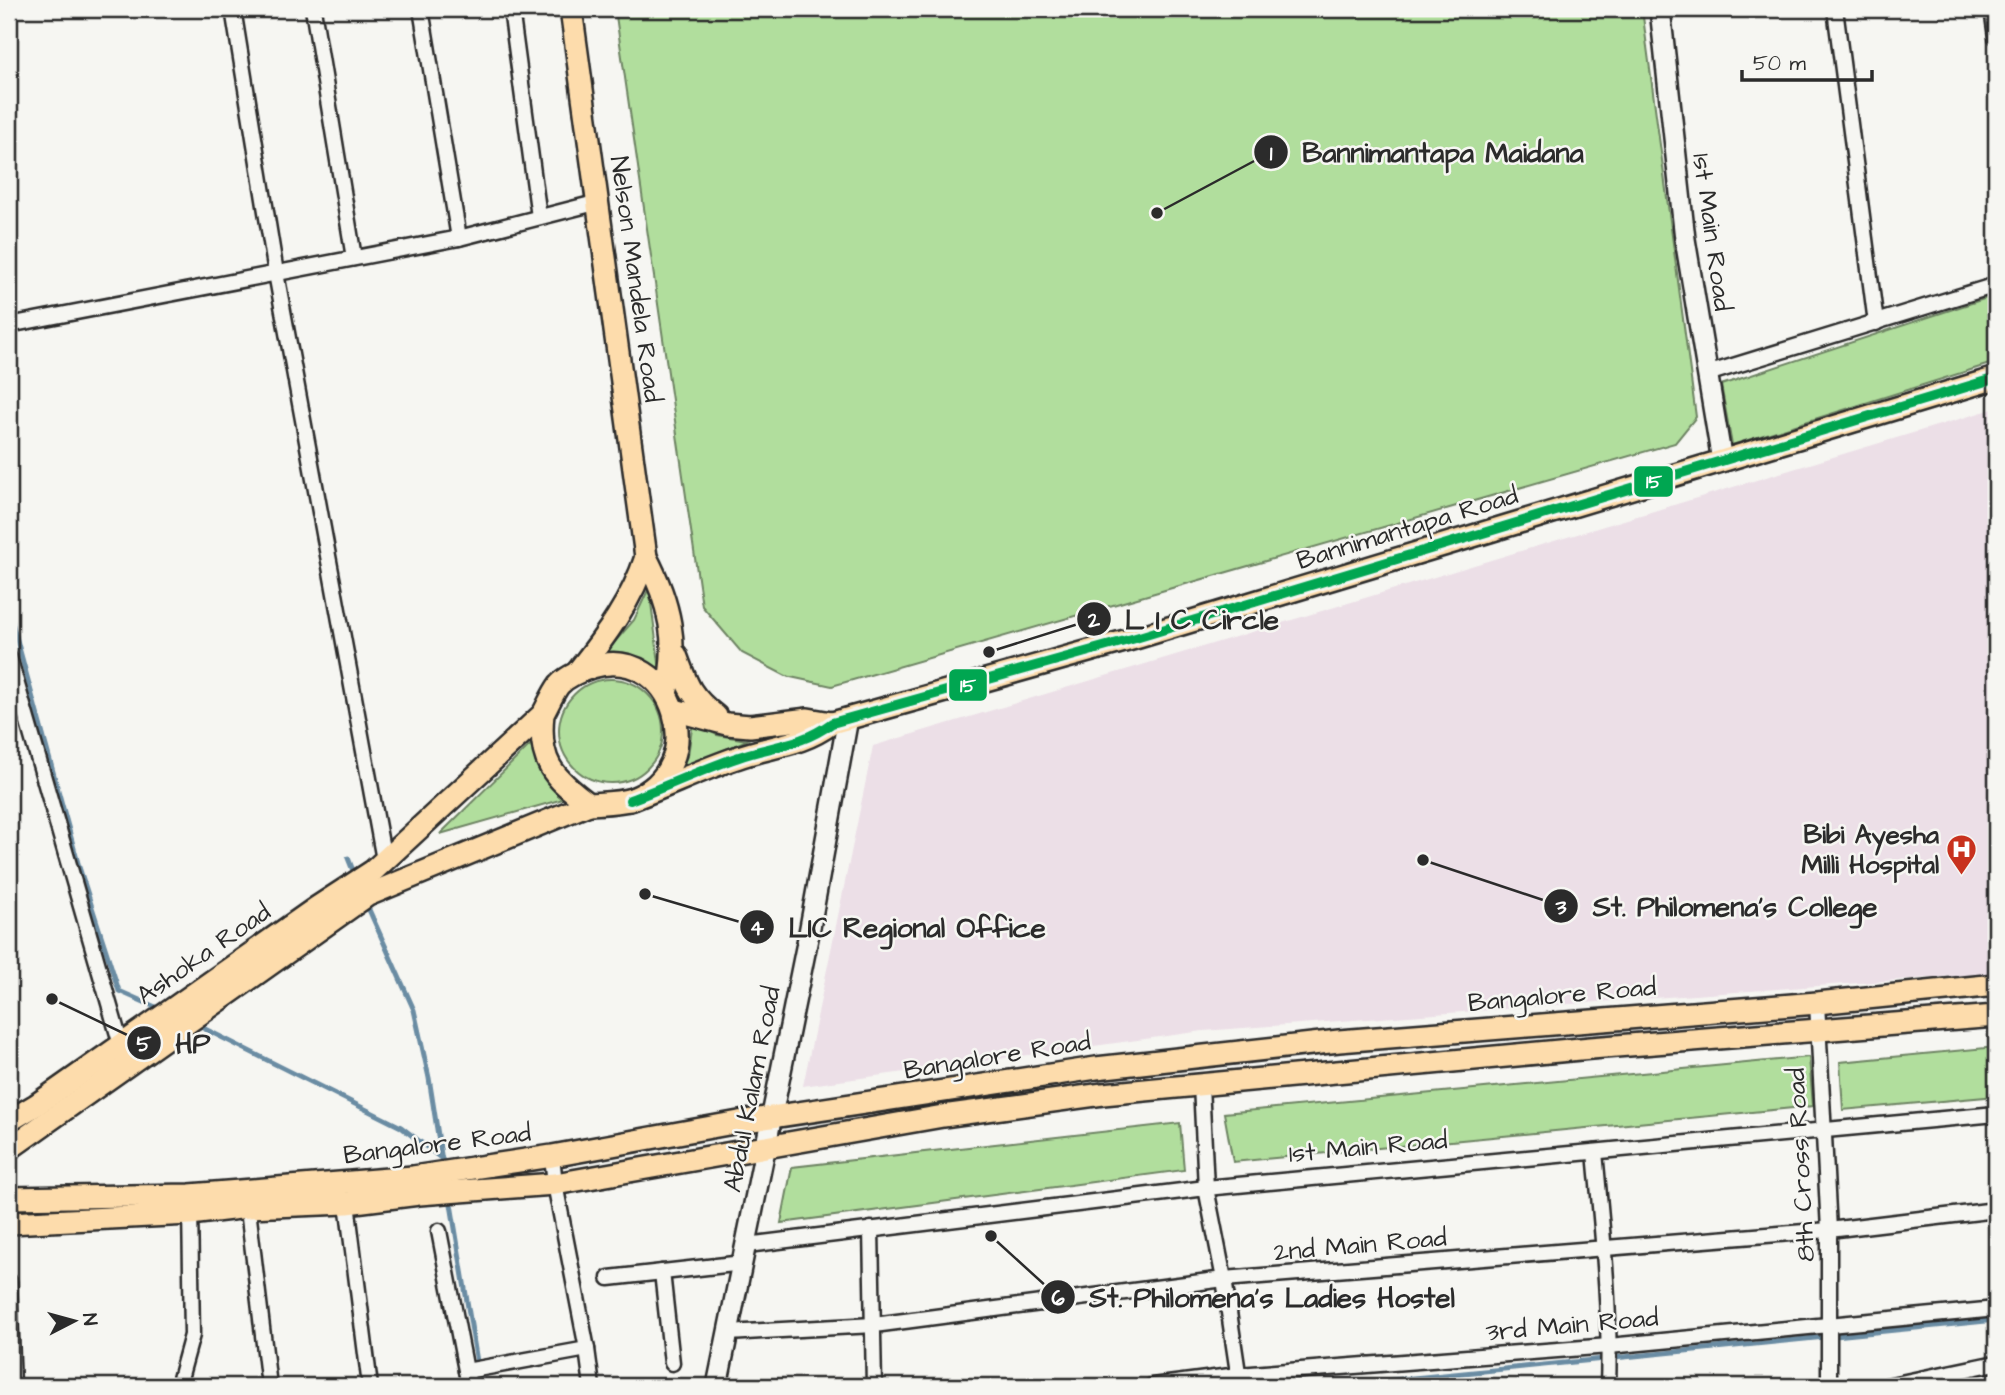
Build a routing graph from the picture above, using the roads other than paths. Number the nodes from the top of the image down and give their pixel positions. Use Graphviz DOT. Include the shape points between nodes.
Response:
graph roads {
  1 [pos="233,9"];
  2 [pos="313,9"];
  3 [pos="421,9"];
  4 [pos="510,9"];
  5 [pos="571,9"];
  6 [pos="1660,9"];
  7 [pos="1835,9"];
  8 [pos="1993,9"];
  9 [pos="1996,37"];
  10 [pos="598,202"];
  11 [pos="539,217"];
  12 [pos="459,238"];
  13 [pos="354,258"];
  14 [pos="276,273"];
  15 [pos="1996,285"];
  16 [pos="1876,323"];
  17 [pos="9,325"];
  18 [pos="1707,374"];
  19 [pos="1996,377"];
  20 [pos="1722,461"];
  21 [pos="646,557"];
  22 [pos="674,649"];
  23 [pos="9,657"];
  24 [pos="578,671"];
  25 [pos="670,702"];
  26 [pos="543,714"];
  27 [pos="840,721"];
  28 [pos="727,724"];
  29 [pos="630,800"];
  30 [pos="589,804"];
  31 [pos="384,860"];
  32 [pos="360,890"];
  33 [pos="1996,985"];
  34 [pos="1817,1003"];
  35 [pos="1996,1016"];
  36 [pos="178,1017"];
  37 [pos="1818,1029"];
  38 [pos="121,1045"];
  39 [pos="1200,1085"];
  40 [pos="1996,1114"];
  41 [pos="771,1117"];
  42 [pos="9,1121"];
  43 [pos="1825,1130"];
  44 [pos="765,1148"];
  45 [pos="9,1149"];
  46 [pos="1595,1152"];
  47 [pos="552,1156"];
  48 [pos="555,1184"];
  49 [pos="416,1186"];
  50 [pos="1206,1188"];
  51 [pos="9,1198"];
  52 [pos="247,1198"];
  53 [pos="347,1203"];
  54 [pos="190,1204"];
  55 [pos="1996,1210"];
  56 [pos="9,1223"];
  57 [pos="871,1229"];
  58 [pos="1829,1230"];
  59 [pos="439,1231"];
  60 [pos="1604,1249"];
  61 [pos="745,1254"];
  62 [pos="662,1272"];
  63 [pos="609,1278"];
  64 [pos="1224,1279"];
  65 [pos="9,1281"];
  66 [pos="1996,1309"];
  67 [pos="874,1325"];
  68 [pos="1830,1325"];
  69 [pos="728,1333"];
  70 [pos="1609,1346"];
  71 [pos="587,1349"];
  72 [pos="672,1363"];
  73 [pos="1996,1363"];
  74 [pos="466,1371"];
  75 [pos="1608,1379"];
  76 [pos="1239,1380"];
  77 [pos="13,1386"];
  78 [pos="178,1386"];
  79 [pos="269,1386"];
  80 [pos="370,1386"];
  81 [pos="469,1386"];
  82 [pos="592,1386"];
  83 [pos="717,1386"];
  84 [pos="874,1386"];
  85 [pos="1152,1386"];
  86 [pos="1829,1386"];
  87 [pos="1886,1386"];
  1 -- 14 [label="street"];
  2 -- 13 [label="street"];
  3 -- 12 [label="street"];
  4 -- 11 [label="street"];
  5 -- 10 [label="main road, Nelson Mandela Road"];
  6 -- 18 [label="street, 1st Main Road" via="1685,239"];
  7 -- 16 [label="street"];
  8 -- 9 [label="street"];
  10 -- 11 [label="street"];
  10 -- 21 [label="main road, Nelson Mandela Road"];
  11 -- 12 [label="street"];
  12 -- 13 [label="street"];
  13 -- 14 [label="street"];
  14 -- 17 [label="street"];
  14 -- 31 [label="street"];
  15 -- 16 [label="street"];
  16 -- 18 [label="street"];
  18 -- 20 [label="street, 1st Main Road"];
  19 -- 20 [label="main road, Bannimantapa Road"];
  20 -- 27 [label="main road, Bannimantapa Road" via="1139,637"];
  21 -- 22 [label="main road, Nelson Mandela Road" via="661,585"];
  21 -- 24 [label="main road, Nelson Mandela Road" via="627,602"];
  22 -- 25 [label="main road, Nelson Mandela Road"];
  22 -- 28 [label="main road" via="699,703"];
  23 -- 38 [label="street"];
  24 -- 25 [label="main road" via="601,664 626,666 648,676"];
  24 -- 26 [label="main road" via="559,685"];
  25 -- 28 [label="main road"];
  25 -- 29 [label="main road" via="677,749 667,772 650,790"];
  26 -- 30 [label="main road" via="541,737 550,769"];
  26 -- 31 [label="main road"];
  27 -- 28 [label="main road"];
  27 -- 29 [label="main road" via="807,738 736,758"];
  27 -- 41 [label="street, Abdul Kalam Road" via="809,933"];
  29 -- 30 [label="main road"];
  30 -- 32 [label="main road"];
  31 -- 32 [label="main road"];
  32 -- 36 [label="main road, Ashoka Road" via="316,908"];
  33 -- 34 [label="main road, Bangalore Road"];
  34 -- 37 [label="street, 8th Cross Road"];
  34 -- 41 [label="main road, Bangalore Road" via="1339,1041 1123,1065"];
  35 -- 37 [label="main road, Bangalore Road"];
  36 -- 38 [label="main road, Ashoka Road"];
  36 -- 45 [label="main road"];
  37 -- 39 [label="main road, Bangalore Road"];
  37 -- 43 [label="street, 8th Cross Road"];
  38 -- 42 [label="main road, Ashoka Road"];
  39 -- 44 [label="main road, Bangalore Road" via="943,1116"];
  39 -- 50 [label="street"];
  40 -- 43 [label="street, 1st Main Road"];
  41 -- 44 [label="street, Abdul Kalam Road"];
  41 -- 47 [label="main road, Bangalore Road"];
  43 -- 46 [label="street, 1st Main Road"];
  43 -- 58 [label="street, 8th Cross Road"];
  44 -- 48 [label="main road, Bangalore Road"];
  44 -- 61 [label="street, Abdul Kalam Road"];
  46 -- 50 [label="street, 1st Main Road"];
  46 -- 60 [label="street"];
  47 -- 48 [label="street"];
  47 -- 49 [label="main road, Bangalore Road" via="467,1169"];
  48 -- 49 [label="main road, Bangalore Road" via="474,1190"];
  48 -- 71 [label="street"];
  49 -- 52 [label="main road, Bangalore Road" via="339,1184"];
  49 -- 53 [label="main road, Bangalore Road"];
  50 -- 57 [label="street, 1st Main Road"];
  50 -- 64 [label="street"];
  51 -- 54 [label="main road, Bangalore Road"];
  52 -- 53 [label="main road, Bangalore Road"];
  52 -- 54 [label="main road, Bangalore Road"];
  52 -- 79 [label="street"];
  53 -- 80 [label="street"];
  54 -- 56 [label="main road, Bangalore Road"];
  54 -- 78 [label="street" via="192,1335"];
  55 -- 58 [label="street, 2nd Main Road"];
  57 -- 61 [label="street, 1st Main Road"];
  57 -- 67 [label="street"];
  58 -- 60 [label="street, 2nd Main Road"];
  58 -- 68 [label="street, 8th Cross Road"];
  59 -- 74 [label="street"];
  60 -- 64 [label="street, 2nd Main Road"];
  60 -- 70 [label="street"];
  61 -- 62 [label="street, 1st Main Road"];
  61 -- 69 [label="street, Abdul Kalam Road"];
  62 -- 63 [label="street, 1st Main Road"];
  62 -- 72 [label="street"];
  64 -- 67 [label="street, 2nd Main Road"];
  64 -- 76 [label="street"];
  65 -- 77 [label="street"];
  66 -- 68 [label="street, 3rd Main Road"];
  67 -- 69 [label="street, 2nd Main Road"];
  67 -- 84 [label="street"];
  68 -- 70 [label="street, 3rd Main Road"];
  68 -- 86 [label="street, 8th Cross Road"];
  69 -- 83 [label="street, Abdul Kalam Road"];
  70 -- 75 [label="street"];
  70 -- 76 [label="street, 3rd Main Road"];
  71 -- 74 [label="street"];
  71 -- 82 [label="street"];
  73 -- 87 [label="street"];
  74 -- 81 [label="street"];
  76 -- 85 [label="street, 3rd Main Road"];
}
